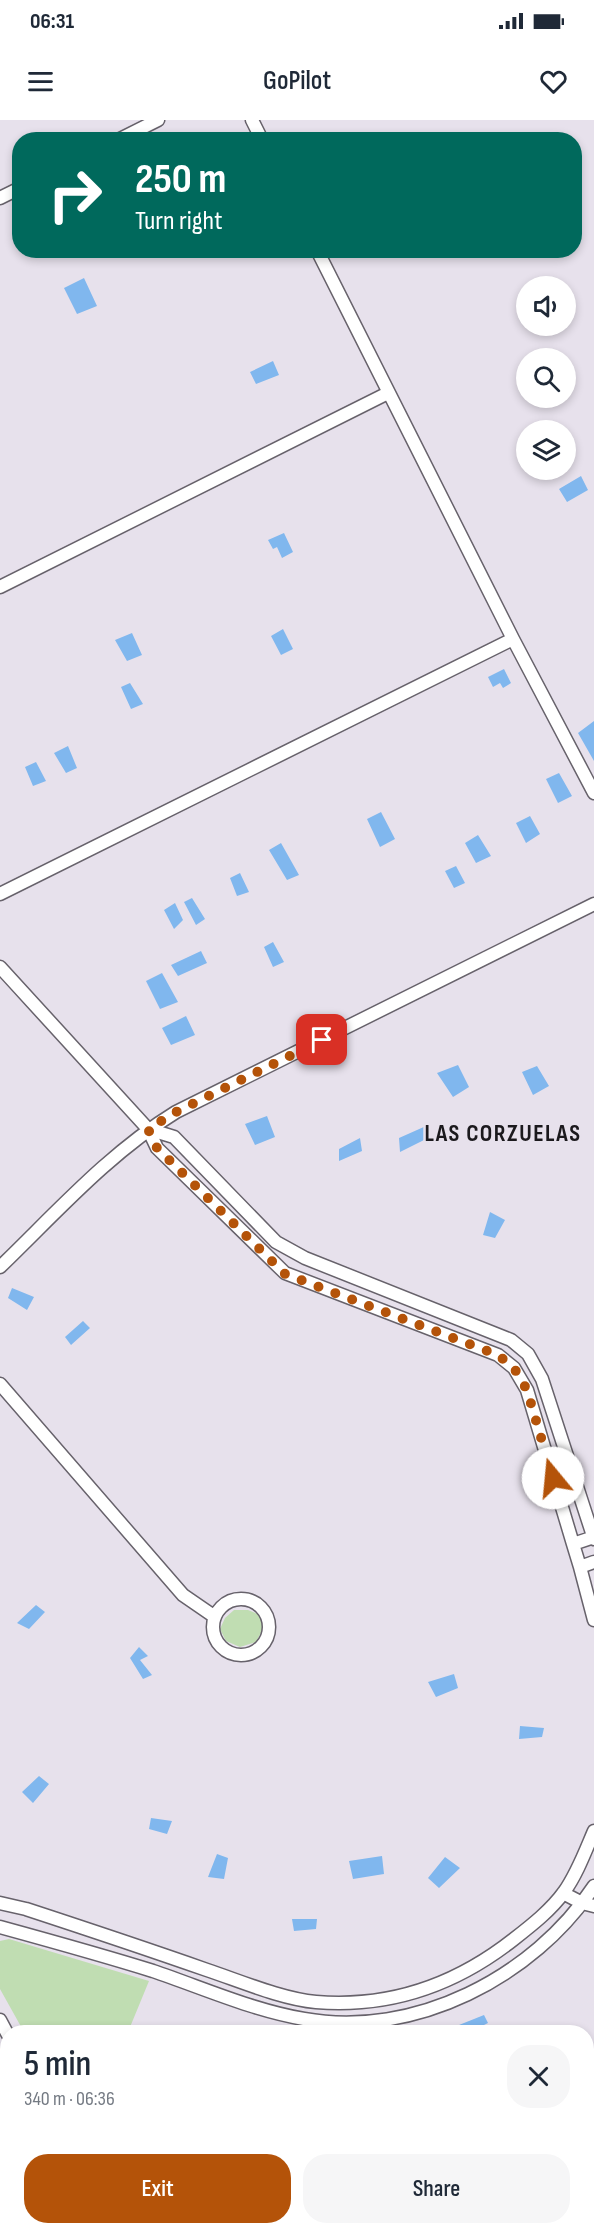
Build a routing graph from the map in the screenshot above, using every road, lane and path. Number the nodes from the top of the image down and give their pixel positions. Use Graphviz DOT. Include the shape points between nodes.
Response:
graph roads {
  1 [pos="158,120"];
  2 [pos="134,132"];
  3 [pos="321,258"];
  4 [pos="388,393"];
  5 [pos="0,587"];
  6 [pos="513,639"];
  7 [pos="594,794"];
  8 [pos="0,894"];
  9 [pos="594,904"];
  10 [pos="0,967"];
  11 [pos="148,1129"];
  12 [pos="0,1267"];
  13 [pos="0,1383"];
  14 [pos="594,1538"];
  15 [pos="573,1544"];
  16 [pos="594,1562"];
  17 [pos="580,1567"];
  18 [pos="214,1617"];
  19 [pos="594,1620"];
  20 [pos="594,1831"];
  21 [pos="576,1873"];
  22 [pos="594,1884"];
  23 [pos="563,1893"];
  24 [pos="0,1903"];
  25 [pos="588,1905"];
  26 [pos="0,1927"];
  1 -- 2 [label="street"];
  3 -- 4 [label="street"];
  4 -- 5 [label="street"];
  4 -- 6 [label="street"];
  6 -- 7 [label="street"];
  6 -- 8 [label="street"];
  9 -- 11 [label="street"];
  10 -- 11 [label="street"];
  11 -- 12 [label="street"];
  11 -- 14 [label="street" via="174,1137 260,1226 304,1258 511,1340 528,1354 542,1379"];
  11 -- 15 [label="street" via="157,1148 285,1274 498,1355 514,1368 527,1390"];
  13 -- 18 [label="street" via="183,1595"];
  14 -- 15 [label="street"];
  15 -- 17 [label="street"];
  16 -- 17 [label="street"];
  17 -- 19 [label="street"];
  18 -- 18 [label="street" via="212,1626 218,1644 234,1655 253,1653 269,1632 261,1606 253,1601 235,1599"];
  20 -- 21 [label="street"];
  21 -- 22 [label="street"];
  21 -- 23 [label="street"];
  22 -- 25 [label="street"];
  23 -- 24 [label="street" via="531,1926 465,1972 433,1987 357,2004 314,2002 265,1989"];
  23 -- 25 [label="street"];
  25 -- 26 [label="street" via="480,1989 404,2016 358,2023 306,2020 263,2011 152,1971"];
}
